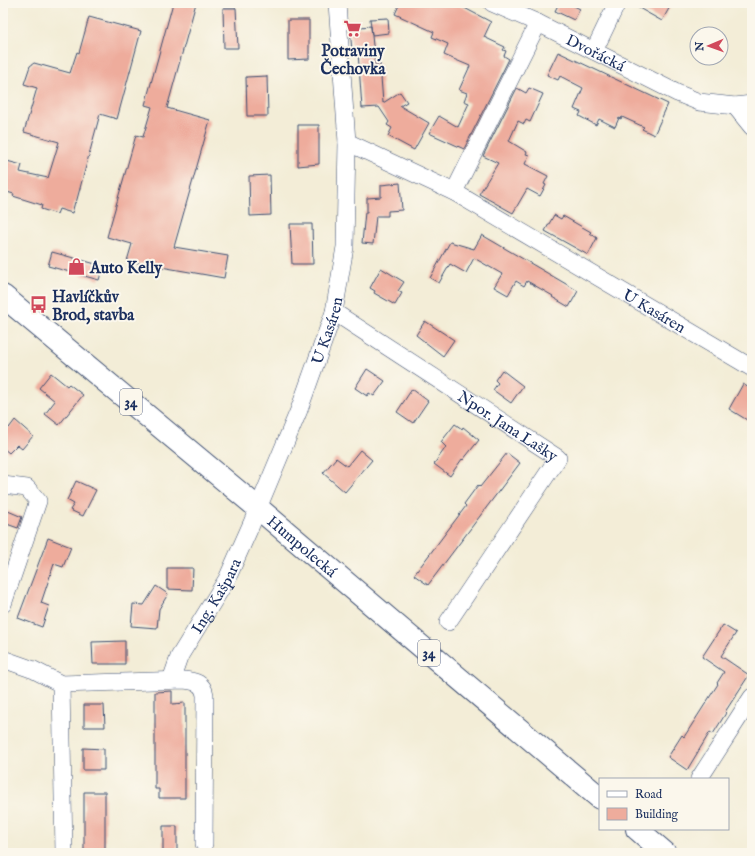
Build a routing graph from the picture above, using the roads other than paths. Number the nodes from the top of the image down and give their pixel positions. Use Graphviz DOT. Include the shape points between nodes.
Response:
graph roads {
  1 [pos="337,3"];
  2 [pos="492,3"];
  3 [pos="617,3"];
  4 [pos="538,24"];
  5 [pos="594,51"];
  6 [pos="752,104"];
  7 [pos="735,106"];
  8 [pos="752,127"];
  9 [pos="347,142"];
  10 [pos="454,192"];
  11 [pos="3,296"];
  12 [pos="334,312"];
  13 [pos="752,368"];
  14 [pos="3,485"];
  15 [pos="258,508"];
  16 [pos="3,604"];
  17 [pos="448,622"];
  18 [pos="3,659"];
  19 [pos="171,680"];
  20 [pos="61,684"];
  21 [pos="752,697"];
  22 [pos="700,778"];
  23 [pos="599,797"];
  24 [pos="638,830"];
  25 [pos="204,844"];
  26 [pos="64,853"];
  27 [pos="665,853"];
  1 -- 9 [label="street, U Kasáren"];
  2 -- 4 [label="street, Dvořácká"];
  3 -- 5 [label="street"];
  4 -- 5 [label="street, Dvořácká"];
  4 -- 10 [label="street"];
  5 -- 7 [label="street, Dvořácká" via="700,102"];
  6 -- 7 [label="street, Dvořácká"];
  7 -- 8 [label="street"];
  9 -- 10 [label="street, U Kasáren"];
  9 -- 12 [label="street, U Kasáren" via="345,247"];
  10 -- 13 [label="street, U Kasáren"];
  11 -- 15 [label="main road, Humpolecká / 34"];
  12 -- 15 [label="street, U Kasáren" via="299,410"];
  12 -- 17 [label="street, Npor. Jana Lašky" via="558,458"];
  14 -- 16 [label="street" via="27,488 38,501"];
  15 -- 19 [label="street, Ing. Kašpara" via="230,573 183,651"];
  15 -- 23 [label="main road, Humpolecká / 34"];
  18 -- 20 [label="street" via="34,670"];
  19 -- 20 [label="street"];
  19 -- 25 [label="street" via="195,681 204,690"];
  20 -- 26 [label="street"];
  21 -- 22 [label="street"];
  24 -- 27 [label="main road"];
}
